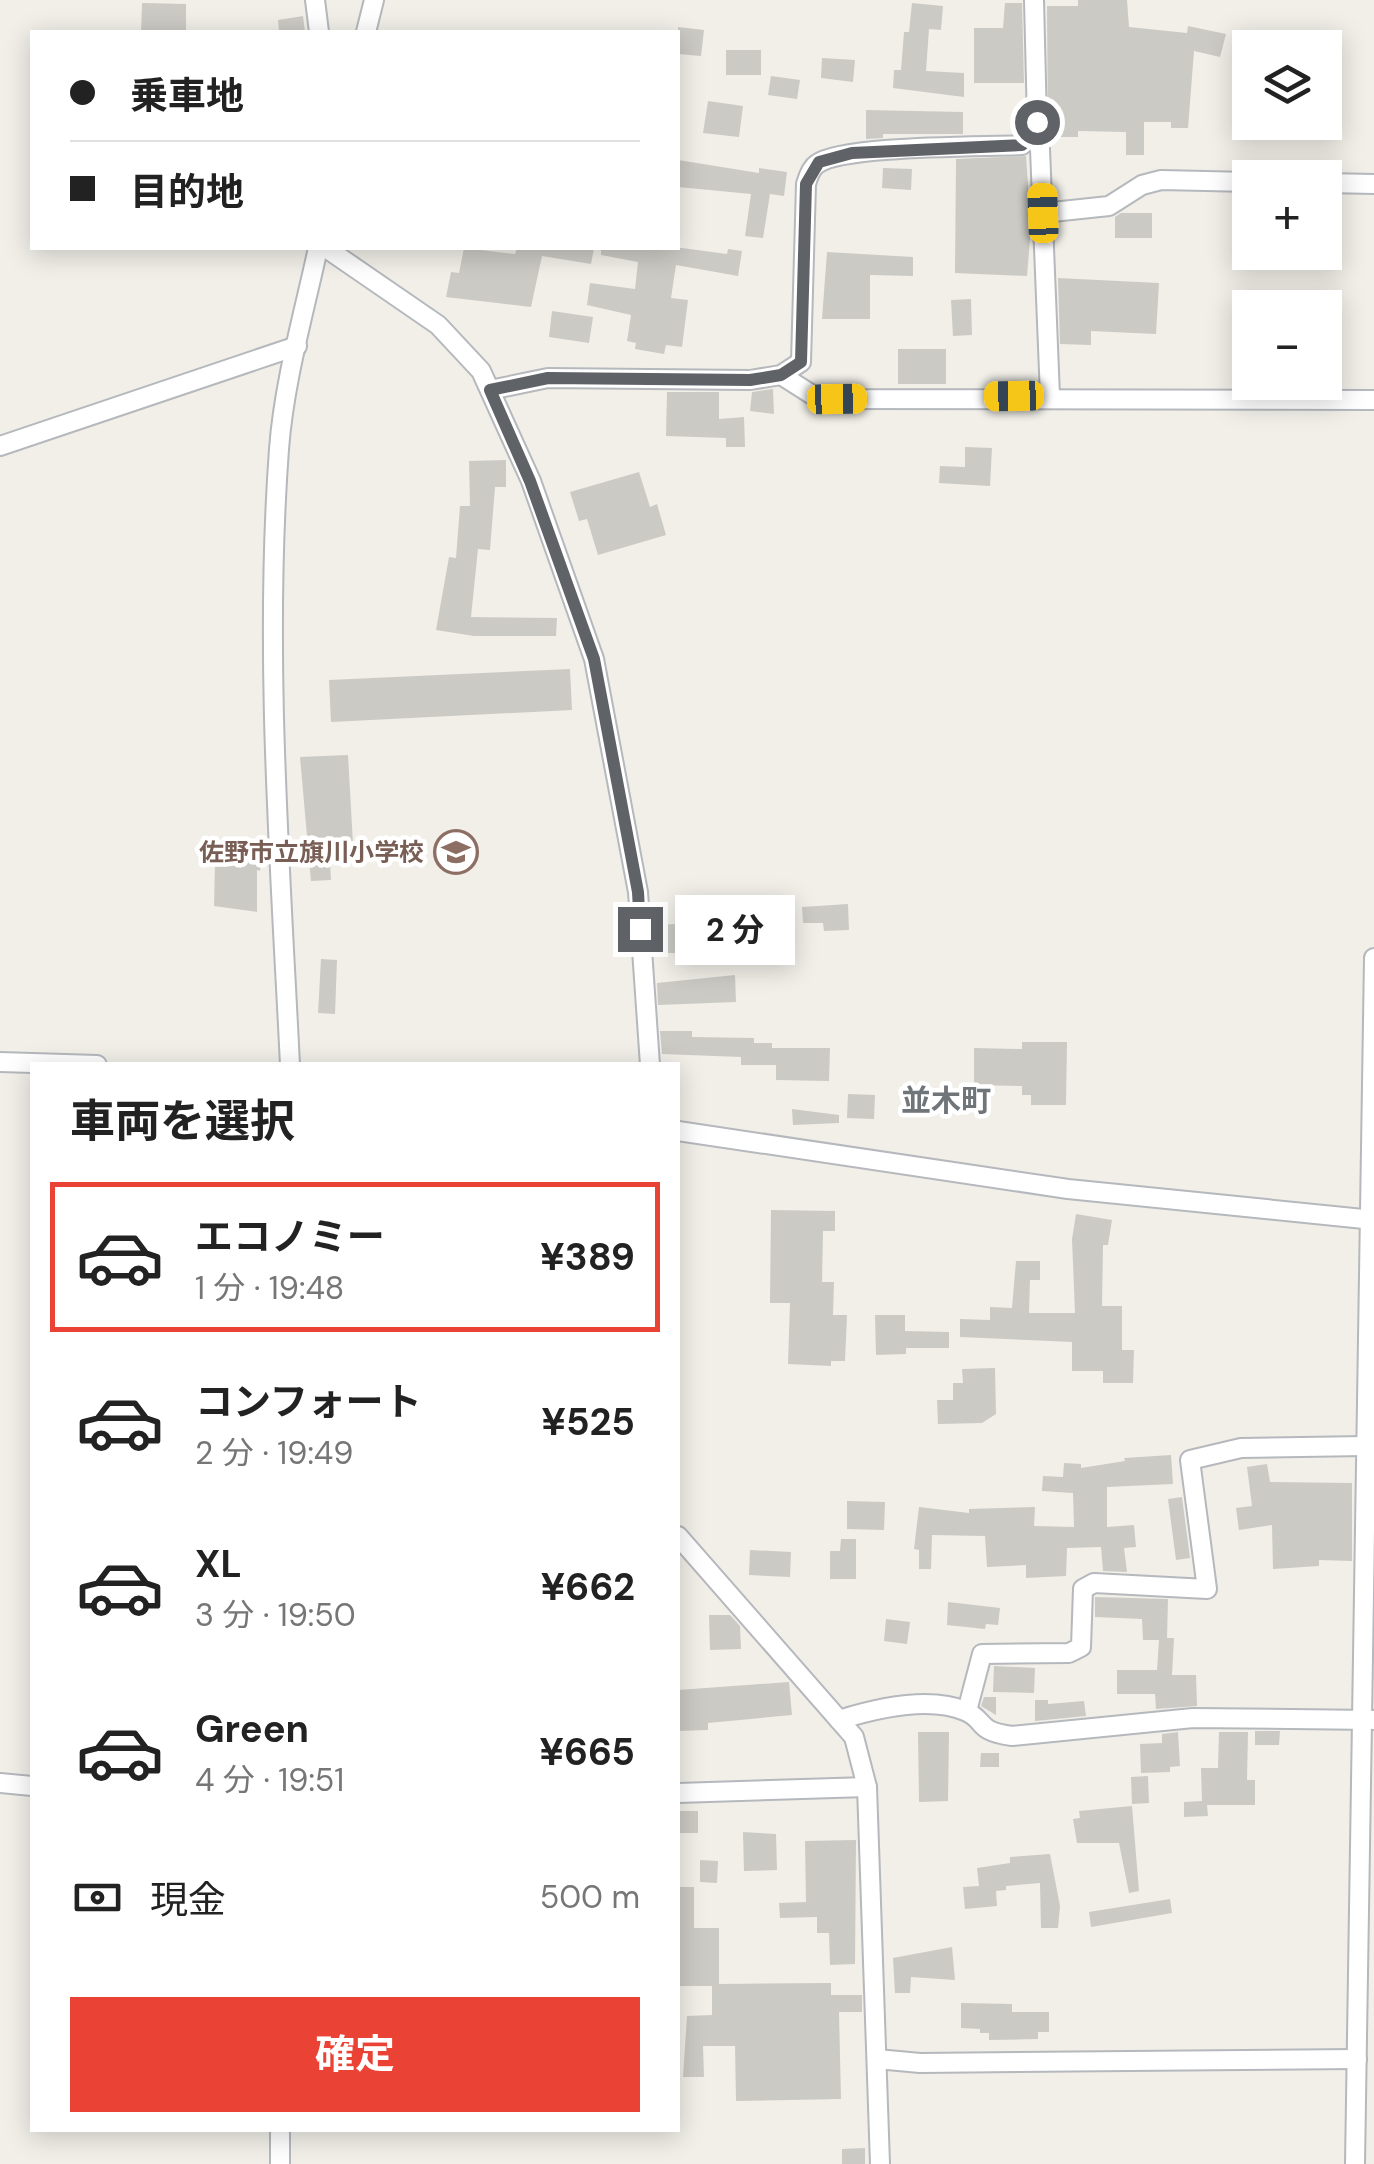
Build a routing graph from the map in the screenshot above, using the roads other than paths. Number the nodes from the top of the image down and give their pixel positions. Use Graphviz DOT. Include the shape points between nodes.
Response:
graph roads {
  1 [pos="315,0"];
  2 [pos="374,0"];
  3 [pos="1034,0"];
  4 [pos="319,30"];
  5 [pos="366,30"];
  6 [pos="1033,134"];
  7 [pos="1232,182"];
  8 [pos="1342,183"];
  9 [pos="1374,184"];
  10 [pos="1043,213"];
  11 [pos="318,250"];
  12 [pos="329,250"];
  13 [pos="297,346"];
  14 [pos="781,375"];
  15 [pos="490,390"];
  16 [pos="1050,396"];
  17 [pos="1374,400"];
  18 [pos="0,446"];
  19 [pos="1374,958"];
  20 [pos="0,1062"];
  21 [pos="290,1062"];
  22 [pos="650,1062"];
  23 [pos="30,1063"];
  24 [pos="680,1131"];
  25 [pos="1371,1220"];
  26 [pos="1365,1446"];
  27 [pos="680,1538"];
  28 [pos="967,1711"];
  29 [pos="839,1720"];
  30 [pos="1368,1720"];
  31 [pos="0,1784"];
  32 [pos="30,1786"];
  33 [pos="867,1787"];
  34 [pos="680,1793"];
  35 [pos="877,2059"];
  36 [pos="1357,2059"];
  37 [pos="280,2132"];
  38 [pos="280,2164"];
  39 [pos="880,2164"];
  40 [pos="1355,2164"];
  1 -- 4 [label="street"];
  2 -- 5 [label="street"];
  3 -- 6 [label="street"];
  6 -- 10 [label="street" via="1040,149"];
  6 -- 14 [label="street" via="1022,145 852,153 819,162 806,184 801,362"];
  7 -- 10 [label="street" via="1161,180 1110,206"];
  8 -- 9 [label="street"];
  10 -- 16 [label="street"];
  11 -- 13 [label="street"];
  12 -- 15 [label="street" via="438,325"];
  13 -- 18 [label="street"];
  13 -- 21 [label="street" via="279,445 274,628"];
  14 -- 15 [label="street" via="548,378"];
  14 -- 16 [label="street" via="814,396 837,399"];
  15 -- 22 [label="street" via="594,659 638,892"];
  16 -- 17 [label="street"];
  19 -- 25 [label="street"];
  20 -- 23 [label="street"];
  24 -- 25 [label="street" via="1068,1189"];
  25 -- 26 [label="street"];
  26 -- 28 [label="street" via="1242,1448 1190,1460 1207,1589 1094,1583 1082,1589 1081,1647 982,1654"];
  26 -- 30 [label="street"];
  27 -- 29 [label="street"];
  28 -- 29 [label="street" via="930,1705"];
  28 -- 30 [label="street" via="987,1732 1012,1736 1193,1718"];
  29 -- 33 [label="street" via="854,1738"];
  30 -- 36 [label="street"];
  31 -- 32 [label="street"];
  33 -- 34 [label="street"];
  33 -- 35 [label="street"];
  35 -- 36 [label="street"];
  35 -- 39 [label="street"];
  36 -- 40 [label="street"];
  37 -- 38 [label="street"];
}
